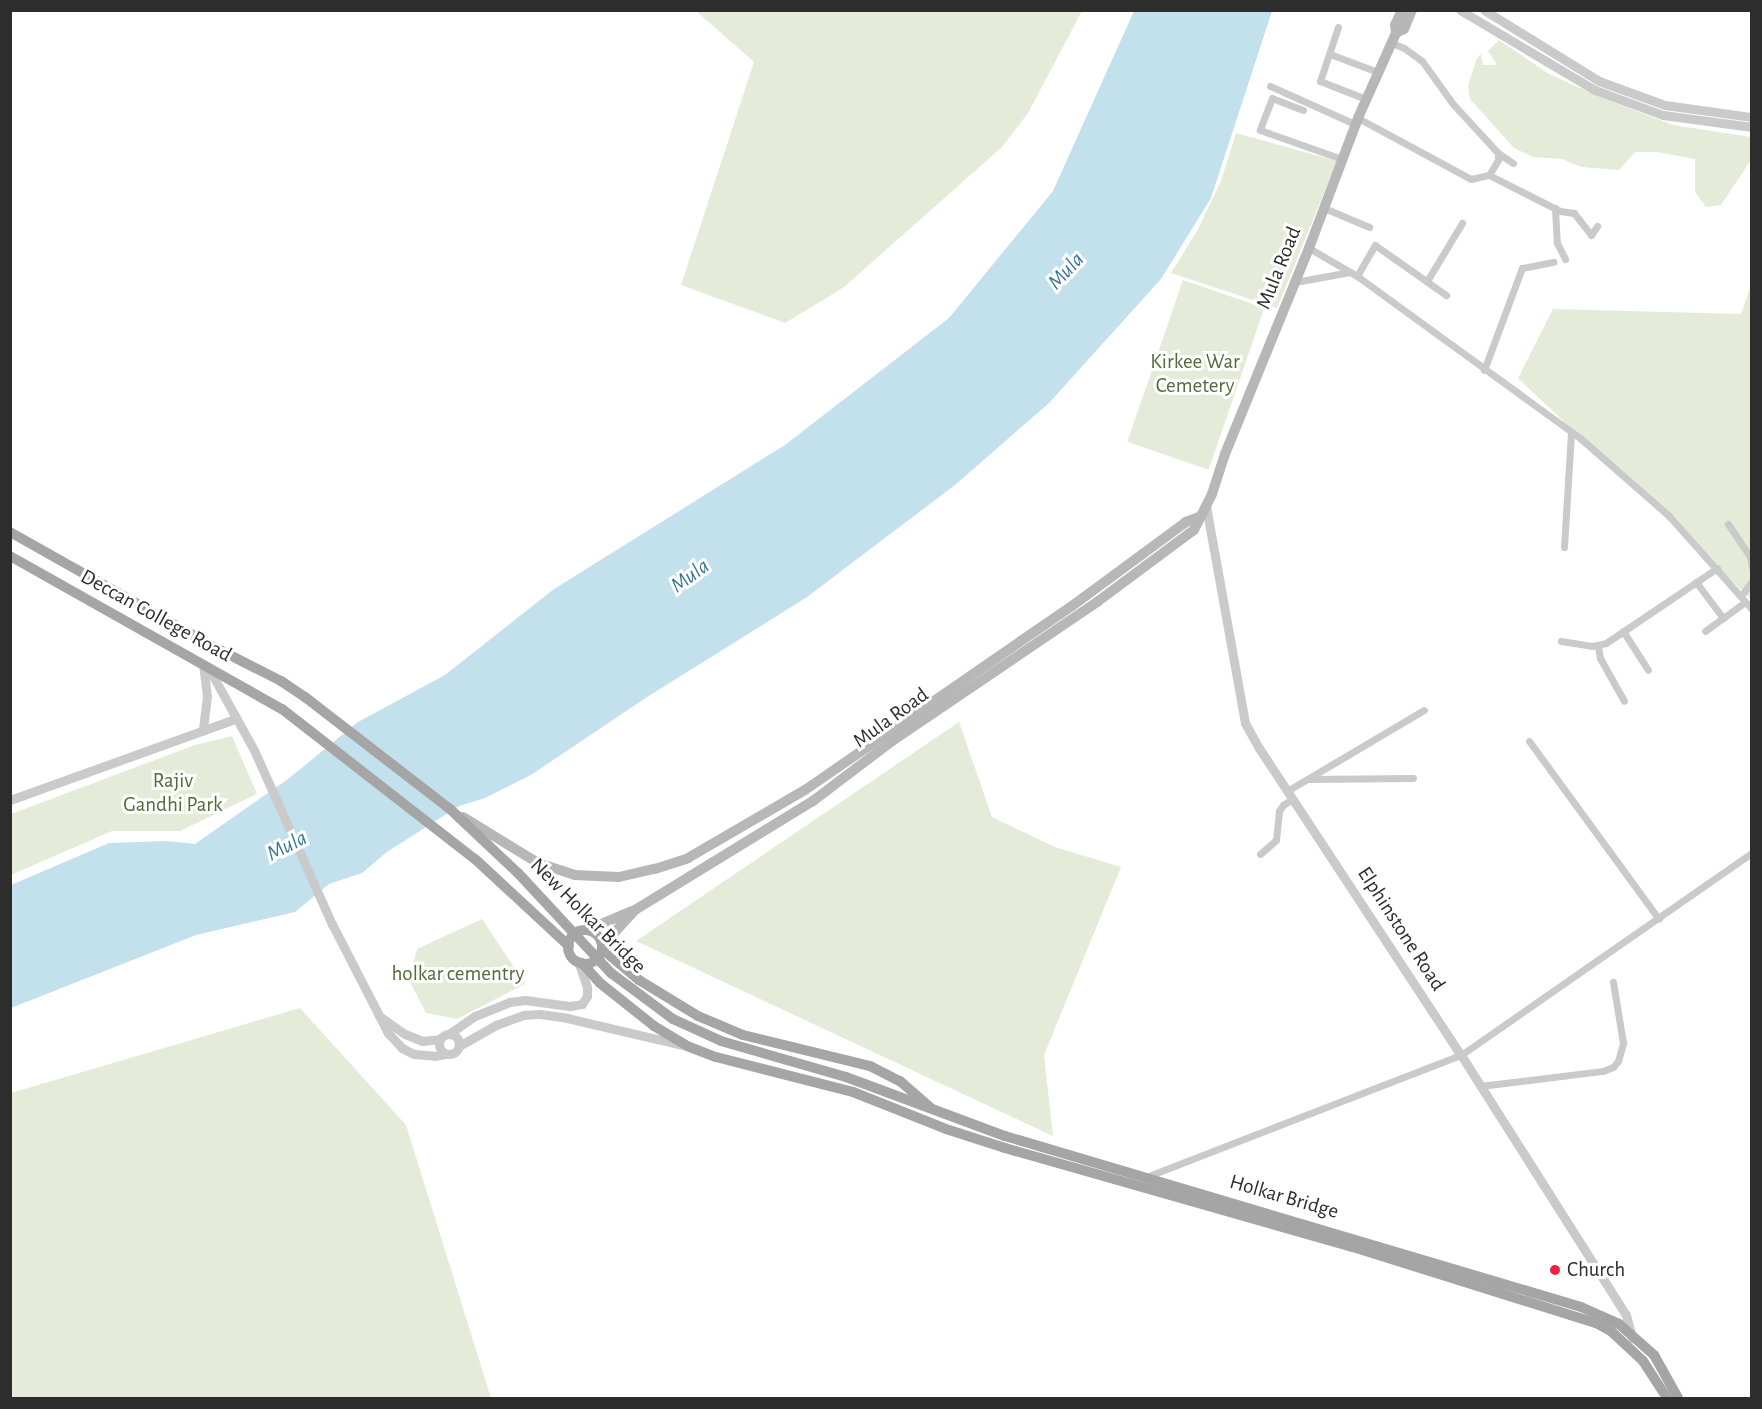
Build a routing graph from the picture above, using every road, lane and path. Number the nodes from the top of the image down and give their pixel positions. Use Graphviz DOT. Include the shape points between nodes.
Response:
graph roads {
  1 [pos="1402,10"];
  2 [pos="1412,10"];
  3 [pos="1460,10"];
  4 [pos="1484,10"];
  5 [pos="1338,27"];
  6 [pos="1394,38"];
  7 [pos="1330,54"];
  8 [pos="1378,72"];
  9 [pos="1270,86"];
  10 [pos="1366,99"];
  11 [pos="1303,110"];
  12 [pos="1752,117"];
  13 [pos="1357,121"];
  14 [pos="1752,127"];
  15 [pos="1498,153"];
  16 [pos="1342,159"];
  17 [pos="1513,163"];
  18 [pos="1489,175"];
  19 [pos="1324,208"];
  20 [pos="1554,208"];
  21 [pos="1462,223"];
  22 [pos="1597,226"];
  23 [pos="1369,227"];
  24 [pos="1309,248"];
  25 [pos="1565,259"];
  26 [pos="1553,262"];
  27 [pos="1353,274"];
  28 [pos="1427,281"];
  29 [pos="1295,282"];
  30 [pos="1446,295"];
  31 [pos="1484,370"];
  32 [pos="1571,432"];
  33 [pos="1206,506"];
  34 [pos="1728,524"];
  35 [pos="10,532"];
  36 [pos="1564,547"];
  37 [pos="10,556"];
  38 [pos="1752,567"];
  39 [pos="1717,568"];
  40 [pos="1752,581"];
  41 [pos="1696,582"];
  42 [pos="1743,599"];
  43 [pos="1752,609"];
  44 [pos="1723,618"];
  45 [pos="1056,623"];
  46 [pos="1623,631"];
  47 [pos="1705,631"];
  48 [pos="1561,641"];
  49 [pos="1598,646"];
  50 [pos="205,666"];
  51 [pos="1648,669"];
  52 [pos="281,681"];
  53 [pos="221,693"];
  54 [pos="207,698"];
  55 [pos="1624,701"];
  56 [pos="1424,710"];
  57 [pos="235,719"];
  58 [pos="203,731"];
  59 [pos="1529,741"];
  60 [pos="823,778"];
  61 [pos="1413,778"];
  62 [pos="1307,779"];
  63 [pos="829,788"];
  64 [pos="1290,795"];
  65 [pos="10,800"];
  66 [pos="780,805"];
  67 [pos="450,809"];
  68 [pos="1752,853"];
  69 [pos="1260,854"];
  70 [pos="635,910"];
  71 [pos="1659,919"];
  72 [pos="587,930"];
  73 [pos="569,946"];
  74 [pos="602,947"];
  75 [pos="580,962"];
  76 [pos="1613,982"];
  77 [pos="377,1014"];
  78 [pos="444,1037"];
  79 [pos="459,1046"];
  80 [pos="687,1046"];
  81 [pos="445,1054"];
  82 [pos="1461,1055"];
  83 [pos="1480,1086"];
  84 [pos="936,1113"];
  85 [pos="1143,1182"];
  86 [pos="1631,1341"];
  87 [pos="1667,1398"];
  88 [pos="1678,1398"];
  1 -- 6 [label="main road, Mula Road"];
  2 -- 6 [label="main road, Mula Road" via="1404,29"];
  3 -- 14 [label="street" via="1595,90 1663,115"];
  4 -- 12 [label="street" via="1599,81 1665,105"];
  5 -- 7 [label="street"];
  6 -- 8 [label="main road, Mula Road"];
  6 -- 15 [label="street" via="1422,62"];
  7 -- 8 [label="street"];
  7 -- 10 [label="street" via="1320,81"];
  8 -- 10 [label="main road, Mula Road"];
  9 -- 13 [label="street"];
  10 -- 13 [label="main road, Mula Road"];
  11 -- 16 [label="street" via="1272,98 1260,130"];
  13 -- 16 [label="main road, Mula Road"];
  13 -- 18 [label="street" via="1472,179"];
  15 -- 17 [label="street"];
  15 -- 18 [label="street"];
  16 -- 19 [label="main road, Mula Road"];
  18 -- 20 [label="street"];
  19 -- 23 [label="street"];
  19 -- 24 [label="main road, Mula Road"];
  20 -- 22 [label="street" via="1577,215 1582,228 1591,235"];
  20 -- 25 [label="street" via="1557,243"];
  21 -- 28 [label="street"];
  24 -- 27 [label="street"];
  24 -- 29 [label="main road, Mula Road"];
  26 -- 31 [label="street" via="1522,268"];
  27 -- 28 [label="street" via="1375,245"];
  27 -- 29 [label="street"];
  27 -- 31 [label="street"];
  28 -- 30 [label="street"];
  29 -- 33 [label="main road, Mula Road"];
  31 -- 32 [label="street"];
  32 -- 36 [label="street"];
  32 -- 39 [label="street" via="1669,516"];
  33 -- 45 [label="main road, Mula Road" via="1199,517 1186,522 1111,585"];
  33 -- 64 [label="street, Elphinstone Road" via="1245,723"];
  34 -- 38 [label="street" via="1750,557"];
  35 -- 52 [label="main road, Deccan College Road"];
  37 -- 50 [label="main road, Deccan College Road"];
  39 -- 41 [label="street"];
  39 -- 42 [label="street"];
  40 -- 42 [label="street"];
  41 -- 44 [label="street"];
  41 -- 46 [label="street"];
  42 -- 43 [label="street"];
  42 -- 44 [label="street"];
  44 -- 47 [label="street"];
  45 -- 60 [label="main road, Mula Road"];
  45 -- 63 [label="main road, Mula Road"];
  46 -- 49 [label="street"];
  46 -- 51 [label="street"];
  48 -- 49 [label="street"];
  49 -- 55 [label="street"];
  50 -- 53 [label="street"];
  50 -- 54 [label="street"];
  50 -- 73 [label="main road, Deccan College Road" via="282,710 475,859"];
  52 -- 67 [label="main road, New Holkar Bridge"];
  53 -- 54 [label="street"];
  53 -- 57 [label="street"];
  54 -- 58 [label="street"];
  56 -- 62 [label="street"];
  57 -- 58 [label="street"];
  57 -- 77 [label="street" via="254,750"];
  58 -- 65 [label="street"];
  59 -- 71 [label="street"];
  60 -- 63 [label="main road"];
  60 -- 66 [label="main road, Mula Road"];
  61 -- 62 [label="street"];
  62 -- 64 [label="street"];
  63 -- 70 [label="main road, Mula Road"];
  64 -- 69 [label="street" via="1279,811 1276,840"];
  64 -- 82 [label="street, Elphinstone Road"];
  66 -- 67 [label="main road, New Holkar Bridge, bridge" via="688,858 639,873 601,878 574,875 538,863"];
  67 -- 84 [label="main road, New Holkar Bridge, bridge" via="518,873 611,973 673,1019 721,1041 846,1077"];
  68 -- 71 [label="street"];
  70 -- 72 [label="main road"];
  70 -- 74 [label="main road, Mula Road"];
  71 -- 82 [label="street"];
  72 -- 73 [label="main road" via="574,934"];
  72 -- 74 [label="main road" via="599,937"];
  73 -- 75 [label="main road" via="571,955"];
  74 -- 75 [label="main road" via="595,960"];
  74 -- 84 [label="main road" via="639,980 698,1016 743,1035 870,1066 900,1081"];
  75 -- 78 [label="street" via="587,987 582,1004 509,1002 475,1016"];
  75 -- 80 [label="main road" via="625,1004"];
  76 -- 83 [label="street" via="1623,1043 1613,1067"];
  77 -- 78 [label="street" via="422,1041"];
  77 -- 81 [label="street" via="402,1048 425,1056"];
  78 -- 79 [label="street" via="455,1036"];
  78 -- 81 [label="street" via="438,1046"];
  79 -- 80 [label="street" via="496,1025 540,1014"];
  79 -- 81 [label="street" via="452,1054"];
  80 -- 85 [label="main road" via="854,1092 946,1129"];
  82 -- 83 [label="street, Elphinstone Road"];
  82 -- 85 [label="street"];
  83 -- 86 [label="street, Elphinstone Road" via="1626,1315"];
  84 -- 85 [label="main road"];
  85 -- 86 [label="main road, Elphinstone Road" via="1577,1315"];
  86 -- 87 [label="main road, Elphinstone Road"];
  86 -- 88 [label="main road" via="1653,1355"];
}
